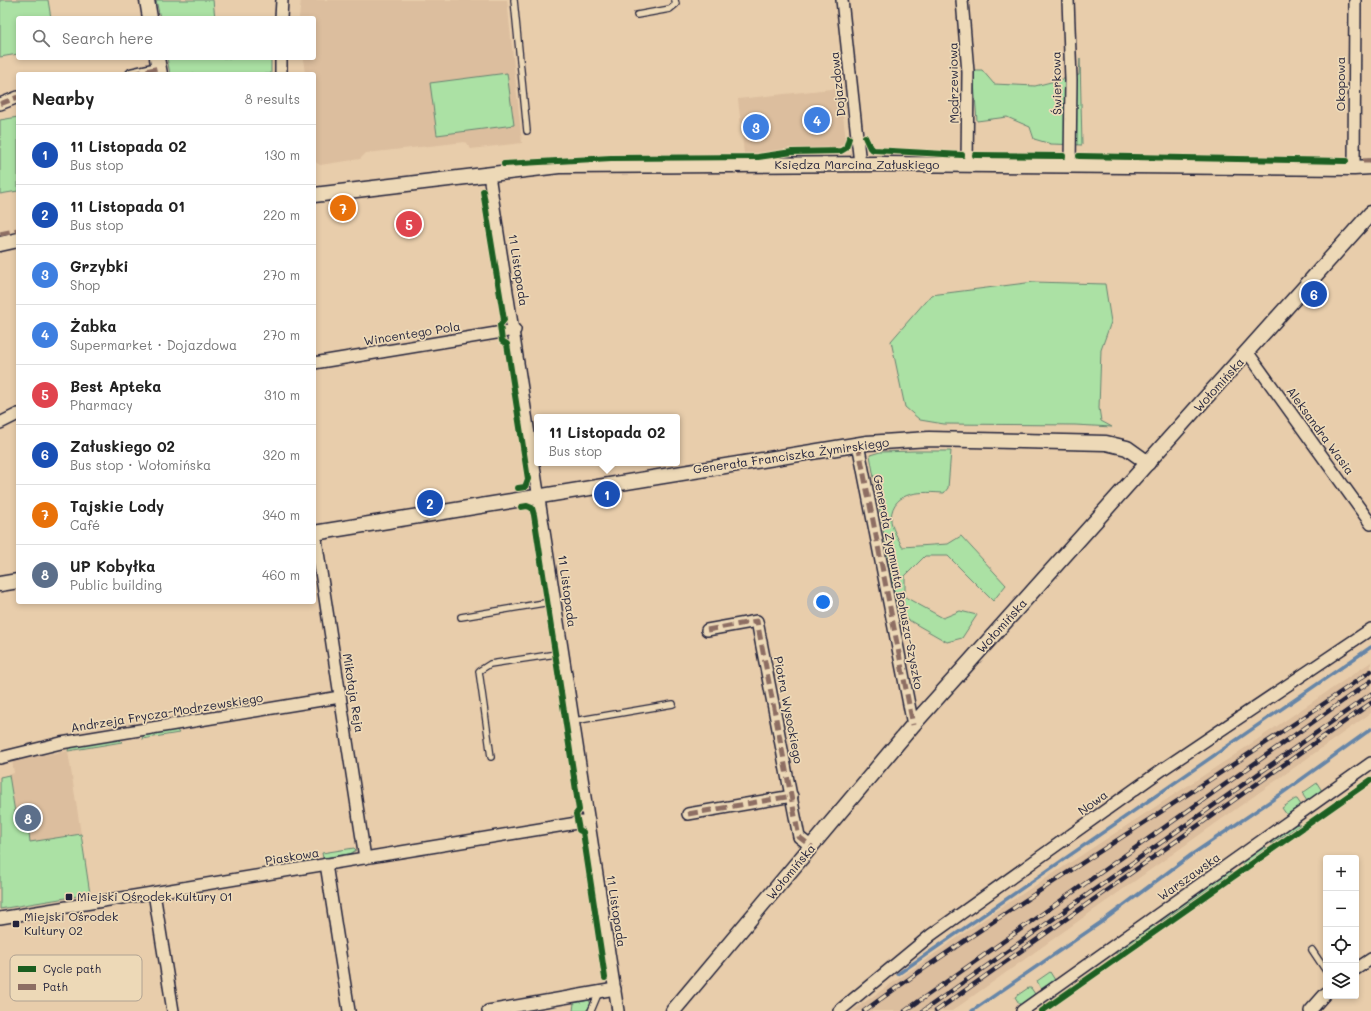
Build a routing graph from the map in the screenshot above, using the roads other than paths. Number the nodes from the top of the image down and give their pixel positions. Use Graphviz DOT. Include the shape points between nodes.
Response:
graph roads {
  1 [pos="147,0"];
  2 [pos="282,0"];
  3 [pos="514,0"];
  4 [pos="675,0"];
  5 [pos="842,0"];
  6 [pos="962,0"];
  7 [pos="1068,0"];
  8 [pos="1355,0"];
  9 [pos="637,15"];
  10 [pos="150,16"];
  11 [pos="281,16"];
  12 [pos="281,60"];
  13 [pos="159,67"];
  14 [pos="140,72"];
  15 [pos="281,72"];
  16 [pos="16,98"];
  17 [pos="0,104"];
  18 [pos="527,131"];
  19 [pos="860,164"];
  20 [pos="967,165"];
  21 [pos="1070,166"];
  22 [pos="1371,167"];
  23 [pos="1354,168"];
  24 [pos="1371,172"];
  25 [pos="489,174"];
  26 [pos="316,194"];
  27 [pos="1371,213"];
  28 [pos="1371,225"];
  29 [pos="16,240"];
  30 [pos="0,244"];
  31 [pos="1341,249"];
  32 [pos="514,330"];
  33 [pos="1248,352"];
  34 [pos="316,363"];
  35 [pos="16,415"];
  36 [pos="0,424"];
  37 [pos="858,444"];
  38 [pos="534,457"];
  39 [pos="1148,463"];
  40 [pos="535,466"];
  41 [pos="540,495"];
  42 [pos="1371,524"];
  43 [pos="316,533"];
  44 [pos="316,540"];
  45 [pos="16,581"];
  46 [pos="0,584"];
  47 [pos="556,601"];
  48 [pos="462,617"];
  49 [pos="1371,629"];
  50 [pos="707,630"];
  51 [pos="564,653"];
  52 [pos="340,697"];
  53 [pos="673,704"];
  54 [pos="574,721"];
  55 [pos="913,725"];
  56 [pos="491,757"];
  57 [pos="0,758"];
  58 [pos="1371,763"];
  59 [pos="792,796"];
  60 [pos="688,814"];
  61 [pos="589,821"];
  62 [pos="812,847"];
  63 [pos="365,858"];
  64 [pos="326,864"];
  65 [pos="154,893"];
  66 [pos="0,918"];
  67 [pos="1312,950"];
  68 [pos="1371,959"];
  69 [pos="1323,966"];
  70 [pos="1359,967"];
  71 [pos="615,989"];
  72 [pos="599,992"];
  73 [pos="1323,996"];
  74 [pos="173,1011"];
  75 [pos="349,1011"];
  76 [pos="488,1011"];
  77 [pos="591,1011"];
  78 [pos="618,1011"];
  79 [pos="674,1011"];
  80 [pos="839,1011"];
  81 [pos="1022,1011"];
  82 [pos="1310,1011"];
  1 -- 10 [label="street"];
  2 -- 11 [label="street"];
  3 -- 18 [label="lane"];
  4 -- 9 [label="lane" via="676,4 670,9"];
  5 -- 19 [label="street, Dojazdowa"];
  6 -- 20 [label="street, Modrzewiowa" via="968,72"];
  7 -- 21 [label="street, Świerkowa" via="1071,80"];
  8 -- 23 [label="street, Okopowa"];
  12 -- 15 [label="street"];
  13 -- 14 [label="street"];
  16 -- 17 [label="street"];
  19 -- 20 [label="street, Księdza Marcina Załuskiego"];
  19 -- 25 [label="street, Księdza Marcina Załuskiego" via="559,166"];
  20 -- 21 [label="street, Księdza Marcina Załuskiego"];
  21 -- 23 [label="street, Księdza Marcina Załuskiego"];
  22 -- 23 [label="street, Księdza Marcina Załuskiego"];
  23 -- 24 [label="street, Księdza Marcina Załuskiego"];
  25 -- 26 [label="street, Księdza Marcina Załuskiego"];
  25 -- 32 [label="street, 11 Listopada"];
  27 -- 31 [label="street, Wołomińska"];
  28 -- 31 [label="street, Wołomińska"];
  29 -- 30 [label="street"];
  31 -- 33 [label="street, Wołomińska"];
  32 -- 34 [label="street, Wincentego Pola"];
  32 -- 38 [label="street, 11 Listopada"];
  33 -- 39 [label="street, Wołomińska"];
  33 -- 42 [label="street, Aleksandra Wasia"];
  35 -- 36 [label="street"];
  37 -- 39 [label="street, Generała Franciszka Żymirskiego" via="929,439 1106,443 1127,448"];
  37 -- 41 [label="street, Generała Franciszka Żymirskiego"];
  37 -- 55 [label="street, Generała Zygmunta Bohusza-Szyszko"];
  39 -- 55 [label="street, Wołomińska"];
  40 -- 41 [label="street, 11 Listopada"];
  41 -- 43 [label="street, Generała Franciszka Żymirskiego"];
  41 -- 47 [label="street, 11 Listopada"];
  44 -- 52 [label="street, Mikołaja Reja"];
  45 -- 46 [label="street"];
  47 -- 48 [label="lane"];
  47 -- 51 [label="street, 11 Listopada"];
  49 -- 80 [label="street, Nowa" via="1163,769 944,926"];
  50 -- 59 [label="street, Piotra Wysockiego" via="757,621"];
  51 -- 54 [label="street, 11 Listopada"];
  51 -- 56 [label="lane" via="490,664 479,671"];
  52 -- 57 [label="street, Andrzeja Frycza-Modrzewskiego" via="62,743"];
  52 -- 63 [label="street, Mikołaja Reja"];
  53 -- 54 [label="lane"];
  54 -- 61 [label="street, 11 Listopada"];
  55 -- 62 [label="street, Wołomińska"];
  58 -- 81 [label="street, Warszawska"];
  59 -- 60 [label="street"];
  59 -- 62 [label="street, Piotra Wysockiego" via="799,837"];
  61 -- 63 [label="street, Piaskowa"];
  61 -- 71 [label="street, 11 Listopada"];
  62 -- 79 [label="street, Wołomińska"];
  63 -- 64 [label="street, Piaskowa"];
  64 -- 65 [label="street, Piaskowa"];
  64 -- 75 [label="street"];
  65 -- 66 [label="street, Piaskowa"];
  65 -- 74 [label="street"];
  67 -- 69 [label="lane"];
  68 -- 70 [label="street"];
  71 -- 72 [label="street"];
  71 -- 78 [label="street, 11 Listopada"];
  72 -- 76 [label="street"];
  72 -- 77 [label="lane"];
  73 -- 82 [label="street"];
}
